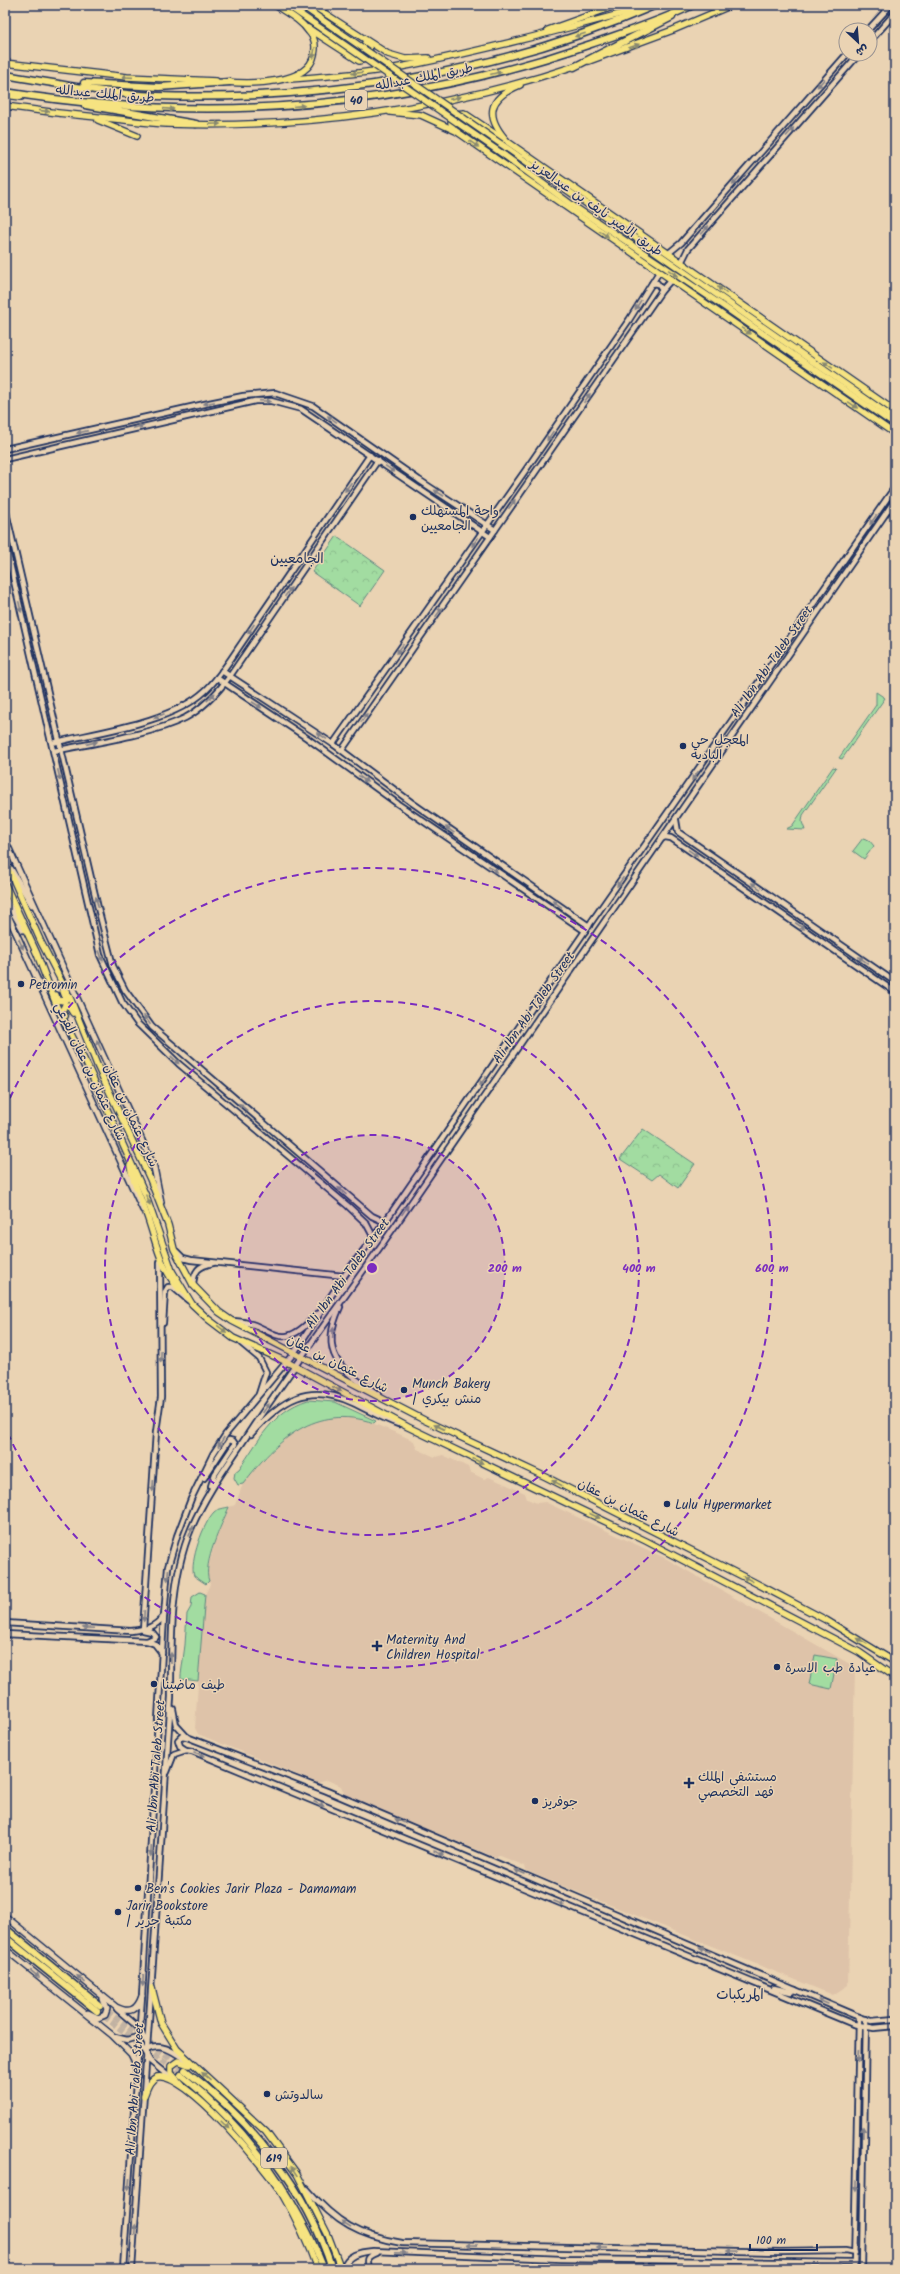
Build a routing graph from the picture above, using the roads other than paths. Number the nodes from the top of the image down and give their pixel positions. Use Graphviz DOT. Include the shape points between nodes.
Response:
graph roads {
  1 [pos="275,5"];
  2 [pos="288,5"];
  3 [pos="301,5"];
  4 [pos="312,5"];
  5 [pos="618,5"];
  6 [pos="654,5"];
  7 [pos="732,5"];
  8 [pos="891,5"];
  9 [pos="692,6"];
  10 [pos="895,13"];
  11 [pos="300,22"];
  12 [pos="875,22"];
  13 [pos="352,32"];
  14 [pos="878,32"];
  15 [pos="518,40"];
  16 [pos="450,56"];
  17 [pos="840,62"];
  18 [pos="851,62"];
  19 [pos="5,63"];
  20 [pos="574,67"];
  21 [pos="5,74"];
  22 [pos="536,78"];
  23 [pos="280,80"];
  24 [pos="48,82"];
  25 [pos="230,82"];
  26 [pos="5,92"];
  27 [pos="5,96"];
  28 [pos="44,98"];
  29 [pos="5,106"];
  30 [pos="373,113"];
  31 [pos="87,116"];
  32 [pos="196,124"];
  33 [pos="456,131"];
  34 [pos="137,136"];
  35 [pos="508,142"];
  36 [pos="681,243"];
  37 [pos="688,250"];
  38 [pos="670,252"];
  39 [pos="666,259"];
  40 [pos="682,262"];
  41 [pos="659,272"];
  42 [pos="671,280"];
  43 [pos="708,281"];
  44 [pos="652,284"];
  45 [pos="691,286"];
  46 [pos="662,290"];
  47 [pos="725,317"];
  48 [pos="854,394"];
  49 [pos="895,411"];
  50 [pos="895,419"];
  51 [pos="895,425"];
  52 [pos="895,434"];
  53 [pos="5,449"];
  54 [pos="370,455"];
  55 [pos="5,459"];
  56 [pos="378,460"];
  57 [pos="895,487"];
  58 [pos="895,500"];
  59 [pos="5,508"];
  60 [pos="487,525"];
  61 [pos="495,530"];
  62 [pos="482,532"];
  63 [pos="490,537"];
  64 [pos="5,542"];
  65 [pos="222,671"];
  66 [pos="230,676"];
  67 [pos="217,678"];
  68 [pos="224,684"];
  69 [pos="60,741"];
  70 [pos="52,743"];
  71 [pos="333,744"];
  72 [pos="62,750"];
  73 [pos="342,750"];
  74 [pos="54,752"];
  75 [pos="676,818"];
  76 [pos="5,840"];
  77 [pos="660,841"];
  78 [pos="5,860"];
  79 [pos="5,884"];
  80 [pos="5,898"];
  81 [pos="5,909"];
  82 [pos="589,926"];
  83 [pos="585,931"];
  84 [pos="50,937"];
  85 [pos="41,942"];
  86 [pos="37,954"];
  87 [pos="895,982"];
  88 [pos="895,992"];
  89 [pos="97,1065"];
  90 [pos="88,1067"];
  91 [pos="129,1158"];
  92 [pos="163,1211"];
  93 [pos="372,1216"];
  94 [pos="148,1221"];
  95 [pos="385,1222"];
  96 [pos="366,1223"];
  97 [pos="374,1238"];
  98 [pos="174,1249"];
  99 [pos="160,1262"];
  100 [pos="220,1262"];
  101 [pos="344,1276"];
  102 [pos="193,1285"];
  103 [pos="344,1298"];
  104 [pos="328,1302"];
  105 [pos="192,1304"];
  106 [pos="232,1321"];
  107 [pos="161,1338"];
  108 [pos="233,1338"];
  109 [pos="294,1353"];
  110 [pos="301,1356"];
  111 [pos="287,1362"];
  112 [pos="294,1366"];
  113 [pos="252,1405"];
  114 [pos="426,1421"];
  115 [pos="408,1427"];
  116 [pos="238,1449"];
  117 [pos="209,1492"];
  118 [pos="191,1499"];
  119 [pos="164,1616"];
  120 [pos="5,1623"];
  121 [pos="143,1630"];
  122 [pos="5,1634"];
  123 [pos="147,1641"];
  124 [pos="162,1653"];
  125 [pos="895,1662"];
  126 [pos="895,1677"];
  127 [pos="171,1697"];
  128 [pos="187,1737"];
  129 [pos="186,1750"];
  130 [pos="164,1779"];
  131 [pos="5,1916"];
  132 [pos="5,1928"];
  133 [pos="5,1937"];
  134 [pos="5,1949"];
  135 [pos="152,1988"];
  136 [pos="772,1989"];
  137 [pos="795,1990"];
  138 [pos="98,1993"];
  139 [pos="142,1996"];
  140 [pos="116,2007"];
  141 [pos="78,2008"];
  142 [pos="859,2017"];
  143 [pos="866,2019"];
  144 [pos="895,2019"];
  145 [pos="150,2025"];
  146 [pos="859,2026"];
  147 [pos="895,2026"];
  148 [pos="866,2027"];
  149 [pos="140,2029"];
  150 [pos="112,2035"];
  151 [pos="140,2037"];
  152 [pos="148,2048"];
  153 [pos="143,2052"];
  154 [pos="147,2058"];
  155 [pos="138,2060"];
  156 [pos="188,2062"];
  157 [pos="195,2068"];
  158 [pos="137,2076"];
  159 [pos="186,2089"];
  160 [pos="144,2096"];
  161 [pos="303,2185"];
  162 [pos="379,2252"];
  163 [pos="855,2253"];
  164 [pos="853,2263"];
  165 [pos="123,2269"];
  166 [pos="132,2269"];
  167 [pos="317,2269"];
  168 [pos="324,2269"];
  169 [pos="332,2269"];
  170 [pos="342,2269"];
  171 [pos="368,2269"];
  172 [pos="854,2269"];
  173 [pos="862,2269"];
  1 -- 11 [label="main road"];
  2 -- 45 [label="main road, طريق الأمير نايف بن عبدالعزيز, one-way, bridge" via="504,155 572,206"];
  3 -- 39 [label="main road, طريق الأمير نايف بن عبدالعزيز, bridge"];
  4 -- 13 [label="main road"];
  5 -- 15 [label="main road"];
  6 -- 15 [label="main road" via="561,31"];
  6 -- 24 [label="highway, طريق الملك عبدالله / 40, one-way" via="586,33 512,55 433,74 354,87 269,96 156,96"];
  20 -- 7 [label="main road, one-way"];
  8 -- 12 [label="street"];
  9 -- 20 [label="highway"];
  28 -- 9 [label="highway, طريق الملك عبدالله / 40, one-way" via="179,110 230,110 391,96 454,83 558,55"];
  10 -- 14 [label="street"];
  11 -- 13 [label="main road" via="355,59 366,59 370,54 369,47"];
  11 -- 23 [label="main road, one-way" via="314,38 314,58 304,71"];
  13 -- 16 [label="main road" via="396,57 415,59"];
  15 -- 16 [label="main road"];
  16 -- 23 [label="main road, one-way" via="357,73"];
  17 -- 36 [label="street, one-way"];
  37 -- 18 [label="street, one-way"];
  25 -- 19 [label="main road, one-way" via="127,77"];
  20 -- 22 [label="main road"];
  21 -- 24 [label="highway, طريق الملك عبدالله / 40"];
  30 -- 22 [label="main road, one-way" via="451,99"];
  22 -- 35 [label="main road" via="506,91 494,106 494,123"];
  23 -- 25 [label="main road"];
  24 -- 25 [label="highway" via="159,87"];
  26 -- 28 [label="highway, طريق الملك عبدالله / 40"];
  27 -- 28 [label="main road"];
  28 -- 32 [label="highway"];
  29 -- 31 [label="main road, one-way"];
  32 -- 30 [label="main road, one-way" via="286,123"];
  30 -- 33 [label="main road" via="421,114"];
  31 -- 32 [label="main road" via="166,124"];
  31 -- 34 [label="main road"];
  33 -- 35 [label="main road" via="451,125 452,118 455,114 464,112"];
  33 -- 41 [label="main road, one-way"];
  35 -- 38 [label="main road"];
  36 -- 37 [label="street" via="683,249"];
  36 -- 38 [label="street"];
  37 -- 40 [label="street"];
  38 -- 40 [label="main road"];
  39 -- 43 [label="main road"];
  39 -- 48 [label="main road, طريق الأمير نايف بن عبدالعزيز"];
  40 -- 43 [label="main road"];
  41 -- 42 [label="main road"];
  41 -- 44 [label="street"];
  42 -- 46 [label="street"];
  42 -- 47 [label="main road"];
  49 -- 43 [label="main road, one-way"];
  44 -- 46 [label="street" via="657,283"];
  44 -- 60 [label="street, one-way"];
  45 -- 47 [label="main road"];
  45 -- 48 [label="main road, طريق الأمير نايف بن عبدالعزيز"];
  61 -- 46 [label="street, one-way"];
  47 -- 52 [label="main road, one-way"];
  48 -- 50 [label="main road, طريق الأمير نايف بن عبدالعزيز"];
  48 -- 51 [label="main road, طريق الأمير نايف بن عبدالعزيز"];
  60 -- 53 [label="street, one-way" via="313,406 275,393 209,403"];
  55 -- 54 [label="street, one-way" via="255,401 271,401 301,409"];
  54 -- 56 [label="street"];
  54 -- 65 [label="street, one-way"];
  56 -- 62 [label="street, one-way"];
  66 -- 56 [label="street, one-way"];
  57 -- 82 [label="street, Ali Ibn Abi Taleb Street, one-way"];
  58 -- 75 [label="street, Ali Ibn Abi Taleb Street"];
  59 -- 69 [label="street"];
  60 -- 61 [label="street"];
  60 -- 62 [label="street"];
  61 -- 63 [label="street"];
  62 -- 63 [label="street"];
  62 -- 71 [label="street, one-way"];
  73 -- 63 [label="street, one-way"];
  64 -- 70 [label="street, one-way"];
  65 -- 66 [label="street"];
  65 -- 67 [label="street"];
  66 -- 68 [label="street"];
  71 -- 66 [label="street, one-way"];
  67 -- 68 [label="street"];
  67 -- 69 [label="street, one-way" via="186,706 160,716"];
  72 -- 68 [label="street, one-way" via="151,730 185,718 209,700"];
  68 -- 83 [label="street, one-way" via="307,738 398,804"];
  69 -- 70 [label="street"];
  69 -- 72 [label="street"];
  70 -- 74 [label="street"];
  71 -- 73 [label="street"];
  72 -- 74 [label="street"];
  93 -- 72 [label="street, one-way" via="152,1027 125,990 113,966"];
  82 -- 73 [label="street, one-way" via="411,802"];
  74 -- 96 [label="street, one-way" via="100,955 122,1002 137,1023 179,1064"];
  75 -- 77 [label="street, Ali Ibn Abi Taleb Street"];
  87 -- 75 [label="street, one-way" via="678,832"];
  76 -- 84 [label="main road, شارع عثمان بن عفان الفرعي"];
  77 -- 88 [label="street, one-way" via="665,837 671,838"];
  103 -- 77 [label="street, Ali Ibn Abi Taleb Street, one-way"];
  78 -- 84 [label="main road"];
  78 -- 85 [label="main road, شارع عثمان بن عفان"];
  79 -- 86 [label="main road, شارع عثمان بن عفان"];
  80 -- 86 [label="main road"];
  81 -- 94 [label="main road, شارع عثمان بن عفان الفرعي, one-way"];
  82 -- 83 [label="street, Ali Ibn Abi Taleb Street"];
  83 -- 95 [label="street, Ali Ibn Abi Taleb Street, one-way"];
  92 -- 84 [label="main road, شارع عثمان بن عفان الفرعي, one-way" via="154,1167"];
  85 -- 86 [label="main road" via="65,995 64,1002 57,1000"];
  85 -- 89 [label="main road, شارع عثمان بن عفان" via="71,1000"];
  86 -- 90 [label="main road, شارع عثمان بن عفان" via="57,1007"];
  89 -- 90 [label="main road" via="71,1009 65,1005 62,1011"];
  89 -- 92 [label="main road, شارع عثمان بن عفان"];
  90 -- 91 [label="main road, شارع عثمان بن عفان"];
  91 -- 94 [label="main road" via="132,1178"];
  91 -- 105 [label="main road, شارع عثمان بن عفان, one-way" via="153,1213 169,1264"];
  92 -- 98 [label="main road, شارع عثمان بن عفان"];
  93 -- 95 [label="street"];
  93 -- 96 [label="street"];
  94 -- 99 [label="main road"];
  95 -- 97 [label="street, Ali Ibn Abi Taleb Street"];
  96 -- 97 [label="street"];
  97 -- 101 [label="street, Ali Ibn Abi Taleb Street"];
  98 -- 100 [label="street" via="187,1259"];
  98 -- 102 [label="main road, شارع عثمان بن عفان"];
  99 -- 105 [label="main road"];
  99 -- 107 [label="street"];
  100 -- 101 [label="street"];
  100 -- 102 [label="street" via="199,1267 194,1273"];
  101 -- 104 [label="street, Ali Ibn Abi Taleb Street"];
  102 -- 106 [label="main road, شارع عثمان بن عفان" via="219,1312"];
  103 -- 110 [label="street, Ali Ibn Abi Taleb Street"];
  114 -- 103 [label="street, one-way" via="392,1403 344,1370 334,1352 332,1334 334,1320"];
  104 -- 106 [label="street" via="299,1332 287,1336 274,1335 242,1321"];
  104 -- 109 [label="street"];
  105 -- 107 [label="street" via="173,1288 168,1287 165,1292"];
  105 -- 108 [label="main road, شارع عثمان بن عفان, one-way"];
  106 -- 109 [label="main road, شارع عثمان بن عفان"];
  107 -- 121 [label="street, one-way" via="161,1397 156,1432"];
  108 -- 111 [label="main road, شارع عثمان بن عفان"];
  108 -- 113 [label="street" via="255,1353 266,1372 261,1390"];
  109 -- 110 [label="main road, شارع عثمان بن عفان"];
  109 -- 111 [label="street"];
  110 -- 112 [label="street, Ali Ibn Abi Taleb Street"];
  110 -- 114 [label="main road, شارع عثمان بن عفان"];
  111 -- 112 [label="main road, شارع عثمان بن عفان"];
  111 -- 113 [label="street"];
  112 -- 115 [label="main road, شارع عثمان بن عفان, one-way"];
  116 -- 112 [label="street, Ali Ibn Abi Taleb Street, one-way"];
  113 -- 118 [label="street, one-way" via="223,1439"];
  125 -- 114 [label="main road, شارع عثمان بن عفان, one-way" via="826,1620 752,1581 546,1477"];
  115 -- 116 [label="street" via="332,1396 299,1396 282,1404 266,1417"];
  115 -- 126 [label="main road, شارع عثمان بن عفان, one-way" via="646,1541 859,1652"];
  116 -- 117 [label="street, Ali Ibn Abi Taleb Street"];
  117 -- 118 [label="street" via="215,1474 235,1444 233,1441 229,1440 226,1443"];
  127 -- 117 [label="street, Ali Ibn Abi Taleb Street, one-way" via="171,1646 180,1569 191,1530"];
  118 -- 119 [label="street, Ali Ibn Abi Taleb Street, one-way" via="168,1567"];
  119 -- 121 [label="street" via="156,1625"];
  119 -- 124 [label="street, Ali Ibn Abi Taleb Street"];
  121 -- 120 [label="street, one-way"];
  121 -- 123 [label="street" via="155,1634 156,1637"];
  122 -- 123 [label="street"];
  123 -- 124 [label="street" via="155,1644"];
  124 -- 139 [label="street, Ali Ibn Abi Taleb Street, one-way"];
  127 -- 128 [label="street" via="176,1724"];
  127 -- 130 [label="street, Ali Ibn Abi Taleb Street"];
  128 -- 129 [label="street" via="182,1736 178,1740 180,1746"];
  137 -- 128 [label="street, one-way" via="327,1791"];
  129 -- 130 [label="street" via="174,1754"];
  129 -- 136 [label="street, one-way"];
  130 -- 135 [label="street, Ali Ibn Abi Taleb Street"];
  138 -- 131 [label="main road, one-way"];
  132 -- 133 [label="highway" via="98,2008"];
  134 -- 141 [label="main road, one-way"];
  135 -- 145 [label="street, Ali Ibn Abi Taleb Street"];
  135 -- 156 [label="main road" via="161,2023"];
  136 -- 137 [label="street" via="780,1988 791,1992"];
  136 -- 146 [label="street"];
  142 -- 137 [label="street, one-way"];
  138 -- 140 [label="main road"];
  138 -- 141 [label="main road" via="107,2006 105,2015 96,2018"];
  139 -- 140 [label="main road" via="139,2006 132,2011"];
  139 -- 149 [label="street, Ali Ibn Abi Taleb Street"];
  140 -- 149 [label="street"];
  141 -- 150 [label="main road"];
  142 -- 143 [label="street"];
  142 -- 146 [label="street"];
  143 -- 144 [label="street"];
  143 -- 148 [label="street"];
  145 -- 151 [label="street"];
  145 -- 152 [label="street, Ali Ibn Abi Taleb Street"];
  146 -- 148 [label="street"];
  146 -- 163 [label="street, one-way"];
  147 -- 148 [label="street"];
  173 -- 148 [label="street, one-way"];
  149 -- 151 [label="street, Ali Ibn Abi Taleb Street"];
  150 -- 151 [label="street" via="127,2040"];
  150 -- 158 [label="main road" via="134,2058"];
  151 -- 152 [label="street"];
  151 -- 153 [label="street"];
  151 -- 155 [label="street, Ali Ibn Abi Taleb Street"];
  152 -- 153 [label="street"];
  152 -- 154 [label="street, Ali Ibn Abi Taleb Street"];
  152 -- 156 [label="street" via="167,2048"];
  153 -- 154 [label="street"];
  153 -- 155 [label="street"];
  154 -- 159 [label="street"];
  154 -- 160 [label="street, Ali Ibn Abi Taleb Street"];
  155 -- 158 [label="street, Ali Ibn Abi Taleb Street"];
  156 -- 157 [label="main road"];
  157 -- 159 [label="main road" via="178,2061 171,2066 171,2073"];
  161 -- 157 [label="main road, one-way" via="266,2132 229,2095"];
  158 -- 165 [label="street, Ali Ibn Abi Taleb Street, one-way"];
  159 -- 160 [label="main road" via="160,2077 150,2082"];
  159 -- 167 [label="main road, one-way" via="245,2145 273,2182 295,2218"];
  166 -- 160 [label="street, Ali Ibn Abi Taleb Street, one-way"];
  163 -- 161 [label="street, one-way" via="402,2243 376,2239 359,2232 325,2208"];
  161 -- 170 [label="main road"];
  162 -- 164 [label="street, one-way" via="561,2259"];
  162 -- 170 [label="street" via="351,2256"];
  162 -- 171 [label="street" via="367,2257"];
  163 -- 164 [label="street"];
  164 -- 172 [label="street"];
  168 -- 169 [label="highway, 619" via="301,2218 275,2174 243,2133 183,2073 221,2098 274,2158 312,2222"];
}
